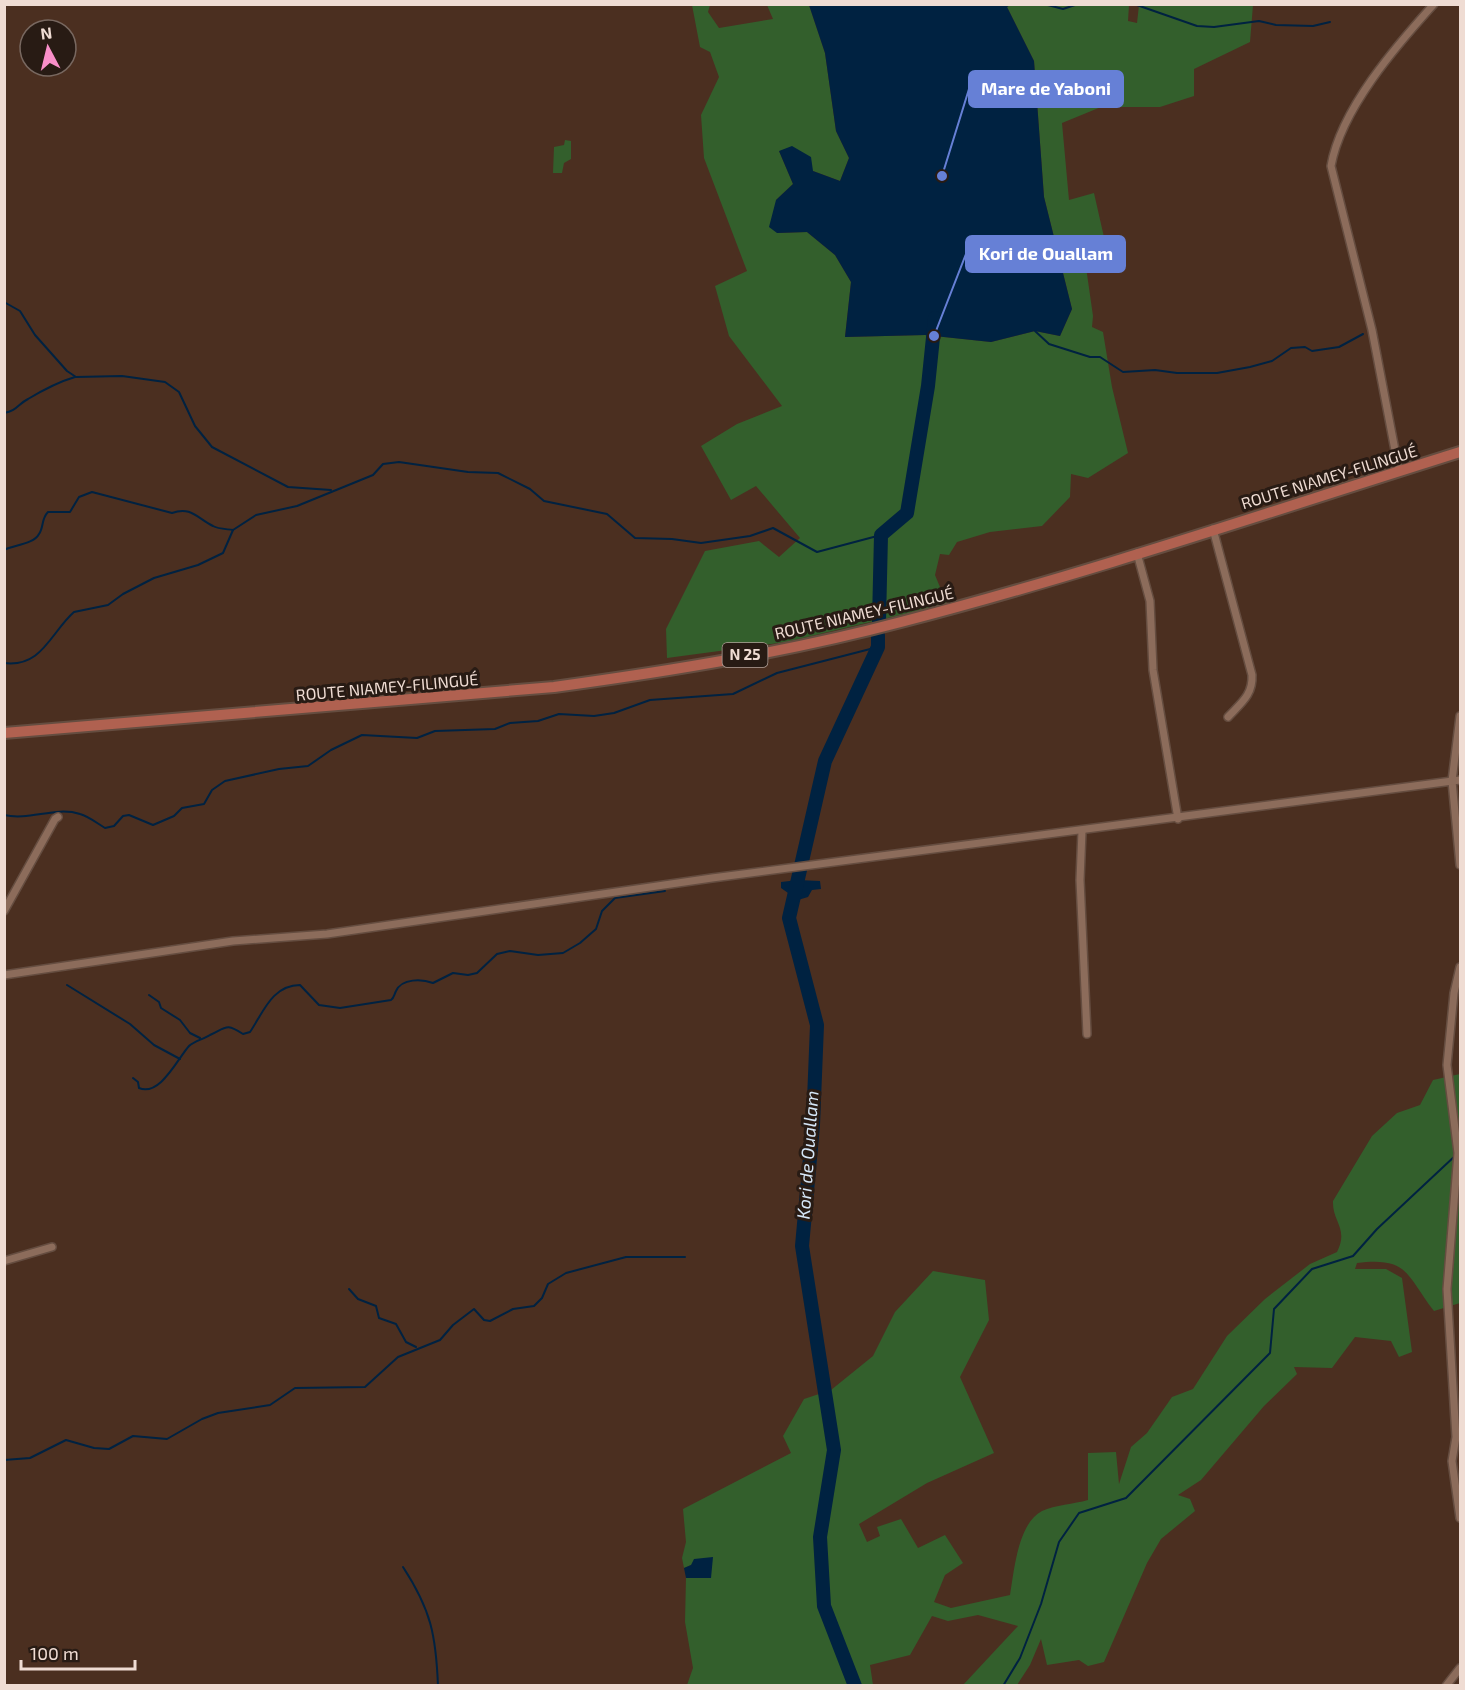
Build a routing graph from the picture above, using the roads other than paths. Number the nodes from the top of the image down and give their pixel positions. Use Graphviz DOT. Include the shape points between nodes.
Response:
graph roads {
  1 [pos="1434,4"];
  2 [pos="1461,452"];
  3 [pos="1399,471"];
  4 [pos="1213,529"];
  5 [pos="1137,553"];
  6 [pos="1461,716"];
  7 [pos="1228,717"];
  8 [pos="4,733"];
  9 [pos="1461,780"];
  10 [pos="1452,782"];
  11 [pos="58,816"];
  12 [pos="1178,819"];
  13 [pos="1082,831"];
  14 [pos="1461,865"];
  15 [pos="4,911"];
  16 [pos="1461,967"];
  17 [pos="4,975"];
  18 [pos="1087,1034"];
  19 [pos="52,1247"];
  20 [pos="4,1261"];
  21 [pos="1461,1518"];
  22 [pos="1461,1668"];
  23 [pos="1446,1686"];
  1 -- 3 [label="street" via="1392,50 1363,94 1335,148 1331,166 1372,330"];
  2 -- 3 [label="main road, ROUTE NIAMEY-FILINGUÉ / N 25"];
  3 -- 4 [label="main road, ROUTE NIAMEY-FILINGUÉ / N 25"];
  4 -- 5 [label="main road, ROUTE NIAMEY-FILINGUÉ / N 25"];
  4 -- 7 [label="street" via="1252,675 1249,695"];
  5 -- 8 [label="main road, ROUTE NIAMEY-FILINGUÉ / N 25" via="1016,591 831,639 639,675 392,702"];
  5 -- 12 [label="street" via="1150,601 1153,670"];
  6 -- 10 [label="street"];
  9 -- 10 [label="street"];
  10 -- 12 [label="street"];
  10 -- 14 [label="street"];
  11 -- 15 [label="street"];
  12 -- 13 [label="street"];
  13 -- 17 [label="street" via="327,933 233,941"];
  13 -- 18 [label="street" via="1080,880"];
  16 -- 21 [label="street" via="1448,1041 1447,1065 1458,1153 1447,1289 1456,1437 1452,1461"];
  19 -- 20 [label="street"];
  22 -- 23 [label="street"];
}
